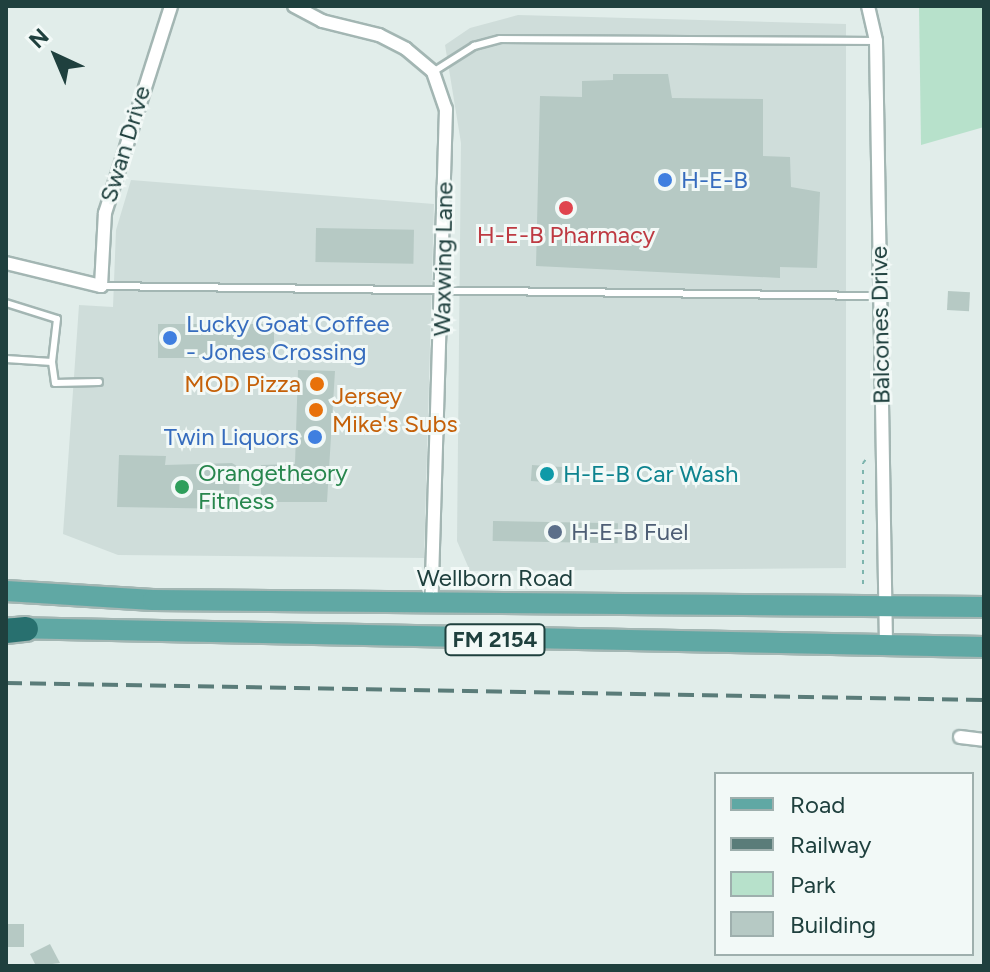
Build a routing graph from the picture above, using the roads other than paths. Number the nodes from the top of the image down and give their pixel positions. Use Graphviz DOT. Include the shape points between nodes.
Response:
graph roads {
  1 [pos="171,6"];
  2 [pos="294,6"];
  3 [pos="868,6"];
  4 [pos="876,41"];
  5 [pos="433,72"];
  6 [pos="6,263"];
  7 [pos="101,286"];
  8 [pos="443,293"];
  9 [pos="879,296"];
  10 [pos="6,303"];
  11 [pos="6,359"];
  12 [pos="52,362"];
  13 [pos="99,382"];
  14 [pos="6,591"];
  15 [pos="886,603"];
  16 [pos="431,604"];
  17 [pos="984,607"];
  18 [pos="13,629"];
  19 [pos="886,645"];
  20 [pos="984,647"];
  21 [pos="960,737"];
  22 [pos="984,740"];
  1 -- 7 [label="street, Swan Drive" via="105,213"];
  2 -- 5 [label="street" via="322,21 379,35"];
  3 -- 4 [label="street, Balcones Drive"];
  4 -- 5 [label="lane" via="500,39 474,46"];
  4 -- 9 [label="street, Balcones Drive"];
  5 -- 8 [label="street, Waxwing Lane" via="446,109"];
  6 -- 7 [label="street"];
  7 -- 8 [label="lane"];
  8 -- 9 [label="lane"];
  8 -- 16 [label="street, Waxwing Lane"];
  9 -- 15 [label="street, Balcones Drive"];
  10 -- 12 [label="lane" via="57,319"];
  11 -- 12 [label="lane"];
  12 -- 13 [label="lane" via="55,383"];
  14 -- 16 [label="main road, Wellborn Road / FM 2154" via="153,600"];
  15 -- 16 [label="main road, Wellborn Road / FM 2154"];
  15 -- 17 [label="main road, Wellborn Road / FM 2154"];
  15 -- 19 [label="street, Balcones Drive"];
  18 -- 19 [label="main road, FM 2154"];
  19 -- 20 [label="main road, FM 2154"];
  21 -- 22 [label="street"];
}
